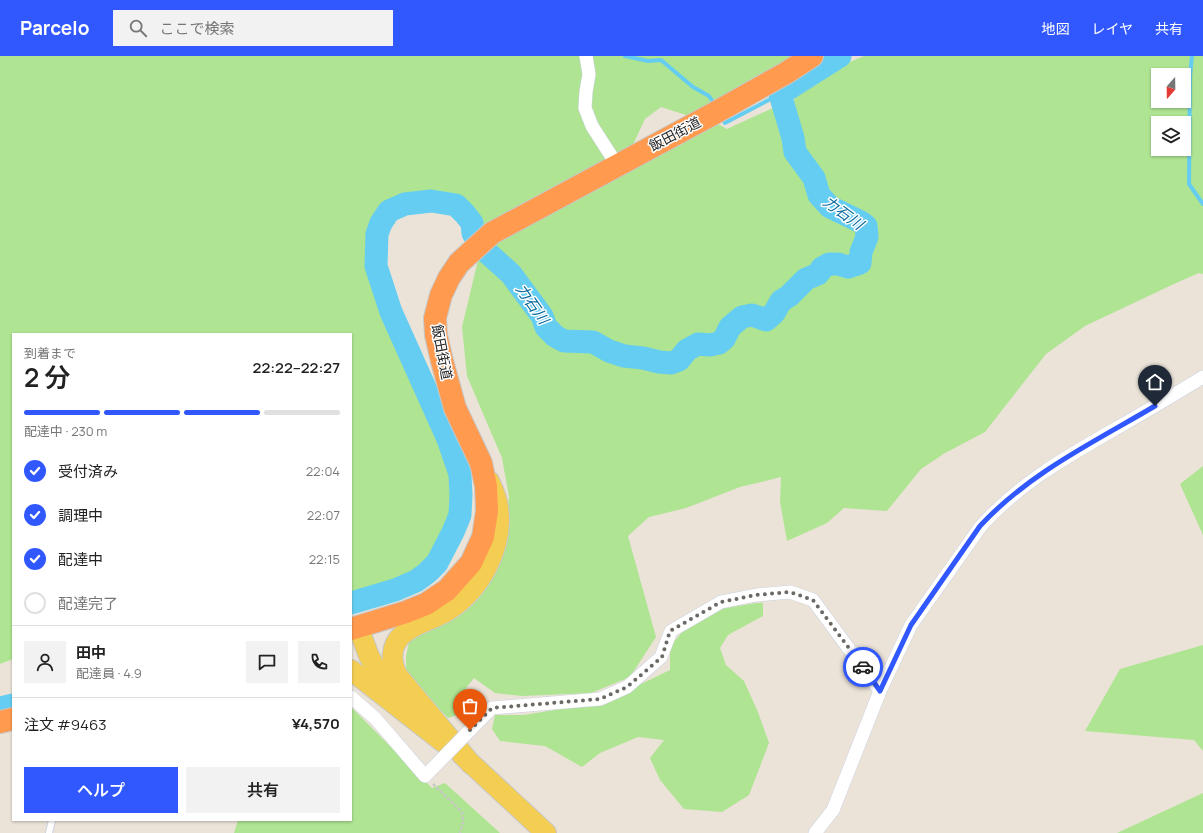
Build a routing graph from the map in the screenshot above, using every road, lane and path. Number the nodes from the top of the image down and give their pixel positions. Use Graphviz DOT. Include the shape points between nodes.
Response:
graph roads {
  1 [pos="586,56"];
  2 [pos="812,56"];
  3 [pos="617,165"];
  4 [pos="1203,378"];
  5 [pos="481,463"];
  6 [pos="354,628"];
  7 [pos="352,671"];
  8 [pos="880,691"];
  9 [pos="352,698"];
  10 [pos="12,719"];
  11 [pos="0,722"];
  12 [pos="471,764"];
  13 [pos="428,774"];
  14 [pos="52,821"];
  15 [pos="49,833"];
  16 [pos="460,833"];
  17 [pos="546,833"];
  18 [pos="815,833"];
  1 -- 3 [label="street" via="590,74 585,108 592,126"];
  2 -- 3 [label="highway, 飯田街道" via="713,114"];
  3 -- 5 [label="highway, 飯田街道" via="492,233 459,263 441,295 435,318 437,341 455,408"];
  4 -- 8 [label="street" via="1052,465 992,513 980,526 911,625"];
  5 -- 6 [label="highway, 飯田街道" via="486,486 487,510 483,537 471,563 447,590 426,604"];
  5 -- 12 [label="main road" via="498,505 498,534 491,558 470,593 448,611 408,630 396,642 393,651 393,667 397,674"];
  6 -- 12 [label="main road" via="385,680"];
  7 -- 12 [label="main road"];
  8 -- 13 [label="street, bridge" via="813,600 790,592 756,595 721,602 670,631 662,657 627,687 600,699 492,708"];
  8 -- 18 [label="street" via="833,810"];
  9 -- 13 [label="street" via="375,718"];
  10 -- 11 [label="highway"];
  12 -- 17 [label="main road"];
  13 -- 16 [label="path" via="462,812"];
  14 -- 15 [label="lane"];
}
